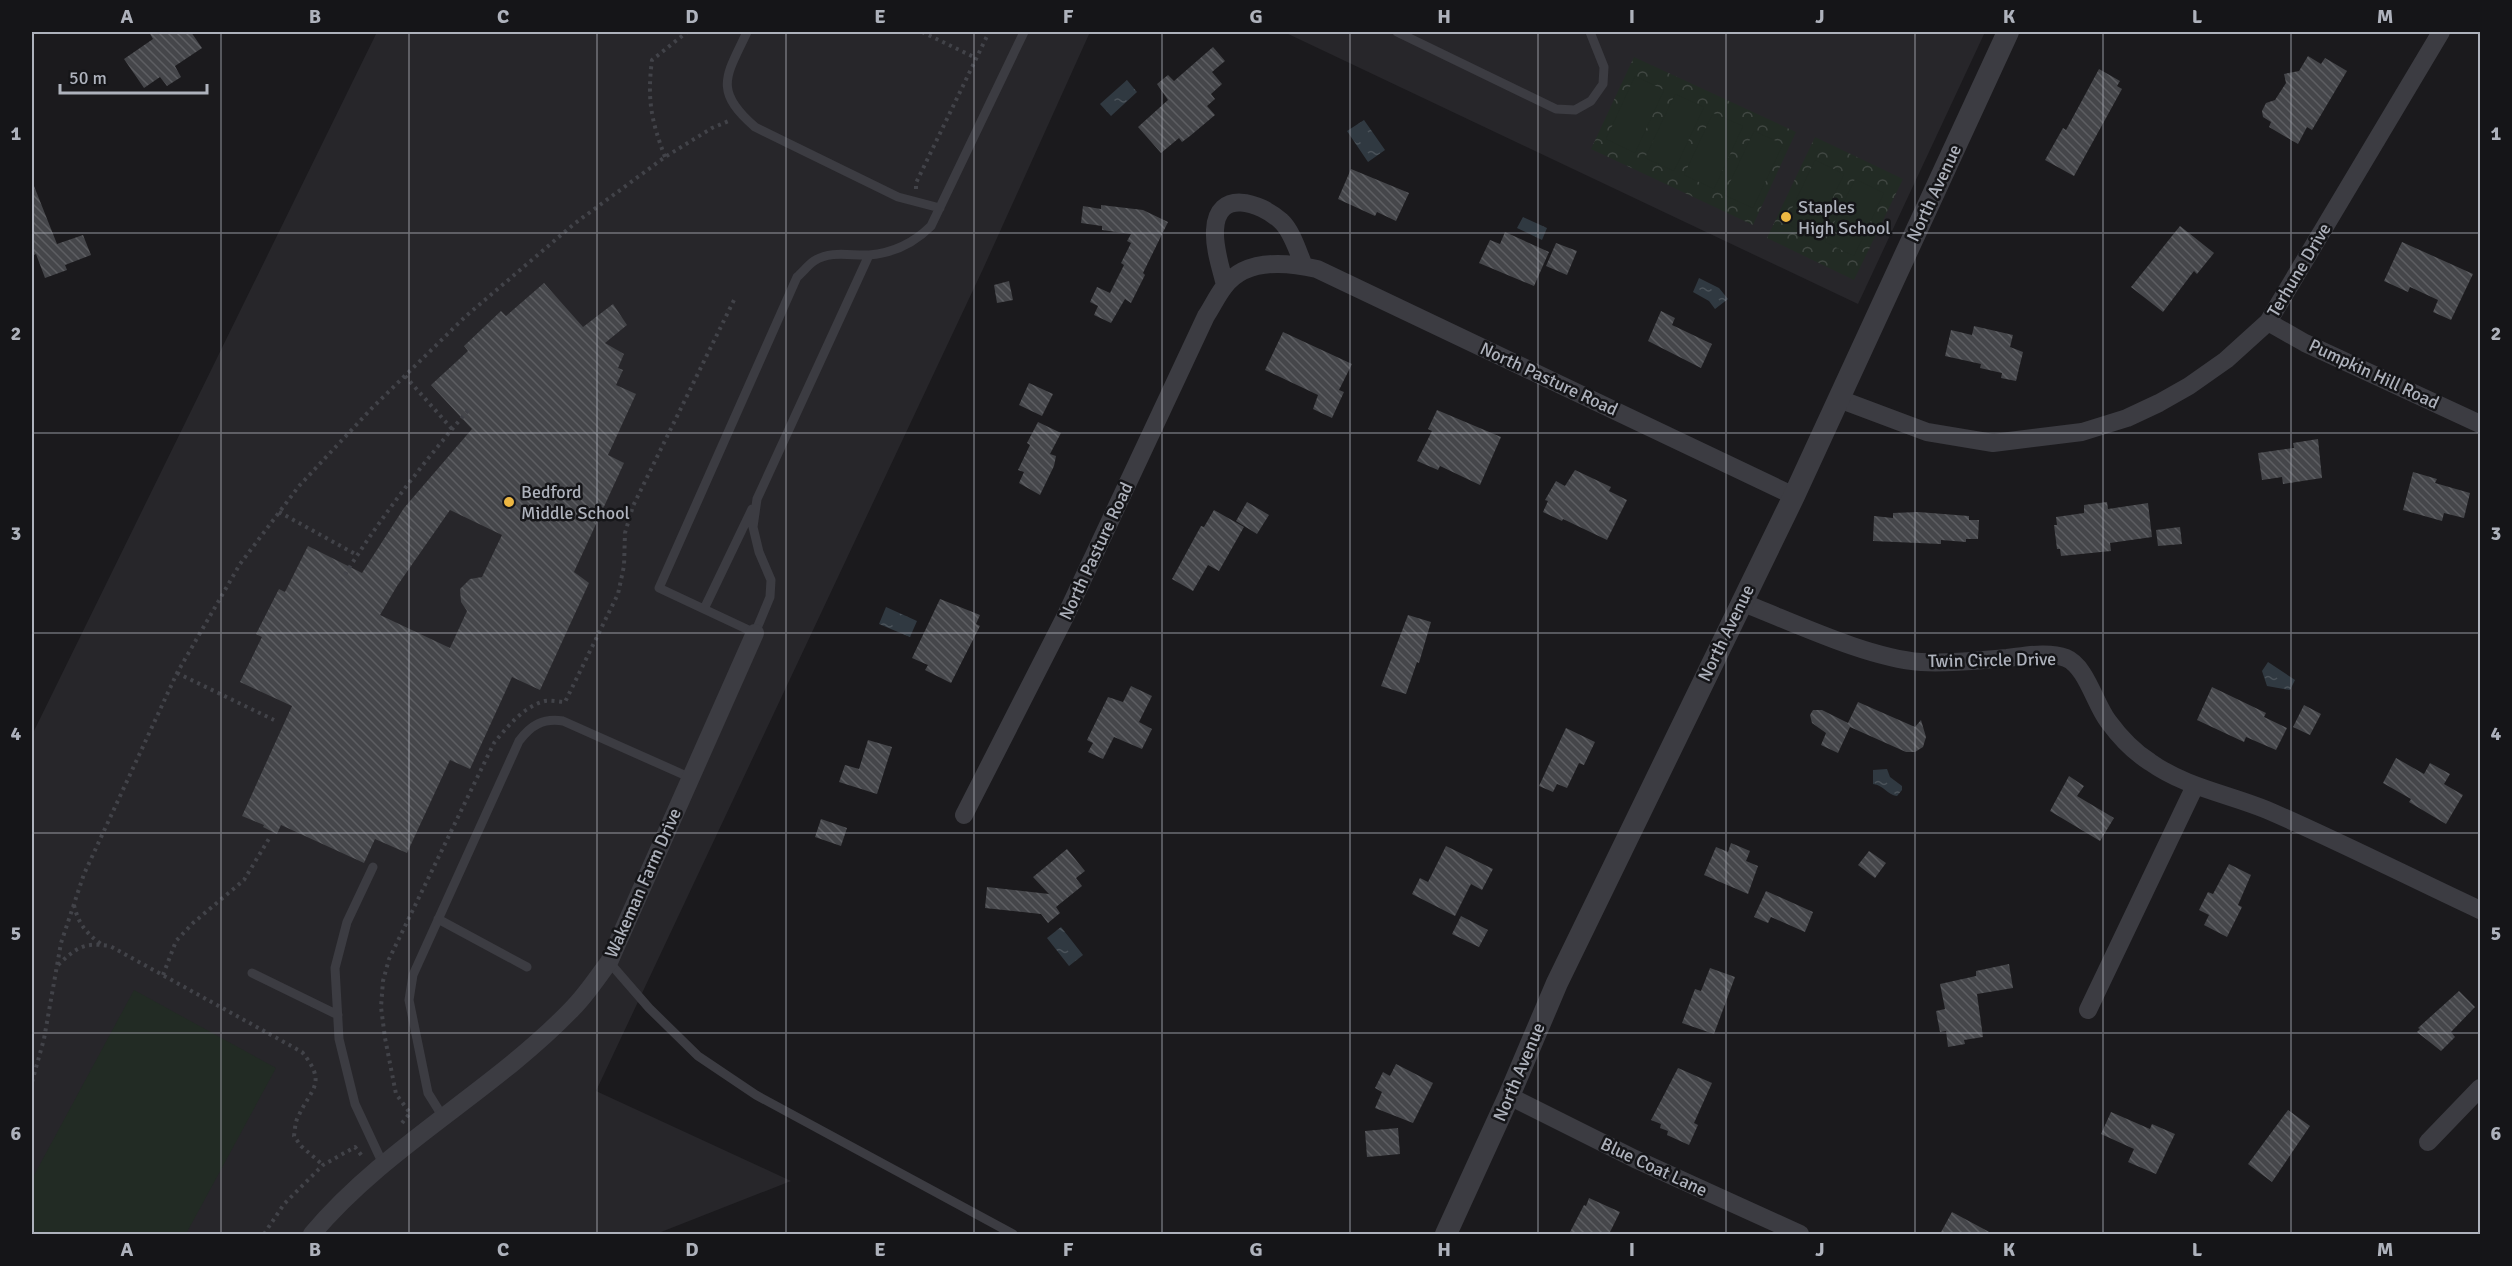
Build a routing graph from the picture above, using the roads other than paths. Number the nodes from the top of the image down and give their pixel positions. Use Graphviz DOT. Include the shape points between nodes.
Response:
graph roads {
  1 [pos="747,32"];
  2 [pos="1024,32"];
  3 [pos="1397,32"];
  4 [pos="1590,32"];
  5 [pos="2008,32"];
  6 [pos="2441,32"];
  7 [pos="940,208"];
  8 [pos="869,255"];
  9 [pos="1304,266"];
  10 [pos="1225,285"];
  11 [pos="2268,322"];
  12 [pos="1839,399"];
  13 [pos="2481,424"];
  14 [pos="1794,496"];
  15 [pos="757,499"];
  16 [pos="1741,602"];
  17 [pos="704,609"];
  18 [pos="755,633"];
  19 [pos="691,778"];
  20 [pos="2195,786"];
  21 [pos="964,815"];
  22 [pos="373,867"];
  23 [pos="2481,910"];
  24 [pos="438,919"];
  25 [pos="609,962"];
  26 [pos="527,967"];
  27 [pos="252,974"];
  28 [pos="2088,1010"];
  29 [pos="338,1015"];
  30 [pos="2481,1088"];
  31 [pos="1509,1096"];
  32 [pos="443,1117"];
  33 [pos="2428,1142"];
  34 [pos="380,1155"];
  35 [pos="312,1234"];
  36 [pos="1013,1234"];
  37 [pos="1446,1234"];
  38 [pos="1800,1234"];
  1 -- 7 [label="lane" via="727,74 727,92 741,116 754,127 898,197"];
  2 -- 7 [label="lane"];
  3 -- 4 [label="lane" via="1556,109 1575,110 1591,101 1603,84 1604,67"];
  5 -- 12 [label="street, North Avenue"];
  6 -- 11 [label="street, Terhune Drive"];
  7 -- 8 [label="lane" via="932,226 916,240"];
  8 -- 15 [label="lane"];
  8 -- 17 [label="lane" via="838,253 815,260 797,277 659,588"];
  9 -- 10 [label="street, North Pasture Road" via="1285,262 1260,266 1241,272"];
  9 -- 10 [label="street" via="1283,222 1263,208 1245,201 1232,202 1221,211 1215,228"];
  9 -- 14 [label="street, North Pasture Road"];
  10 -- 21 [label="street, North Pasture Road" via="1206,316 1066,615"];
  11 -- 12 [label="street, Terhune Drive" via="2226,360 2159,404 2082,432 1993,443 1927,432"];
  11 -- 13 [label="street, Pumpkin Hill Road"];
  12 -- 14 [label="street, North Avenue"];
  14 -- 16 [label="street, North Avenue"];
  15 -- 17 [label="lane"];
  15 -- 18 [label="lane" via="753,527 771,580 770,597"];
  16 -- 20 [label="street, Twin Circle Drive" via="1897,659 1961,662 2045,655 2068,659 2083,673 2108,721 2136,752"];
  16 -- 31 [label="street, North Avenue" via="1557,983"];
  17 -- 18 [label="lane"];
  18 -- 19 [label="street, Wakeman Farm Drive"];
  19 -- 24 [label="lane" via="563,722 537,723 519,741"];
  19 -- 25 [label="street, Wakeman Farm Drive"];
  20 -- 23 [label="street, Twin Circle Drive" via="2267,811"];
  20 -- 28 [label="street"];
  22 -- 29 [label="lane" via="347,922 335,968"];
  24 -- 26 [label="lane"];
  24 -- 32 [label="lane" via="413,975 409,1000 428,1093"];
  25 -- 32 [label="street, Wakeman Farm Drive" via="573,1009"];
  25 -- 36 [label="lane" via="698,1056 756,1095"];
  27 -- 29 [label="lane"];
  29 -- 34 [label="lane" via="339,1039 355,1104"];
  30 -- 33 [label="street"];
  31 -- 37 [label="street, North Avenue"];
  31 -- 38 [label="street, Blue Coat Lane"];
  32 -- 34 [label="street, Wakeman Farm Drive"];
  34 -- 35 [label="street, Wakeman Farm Drive"];
}
